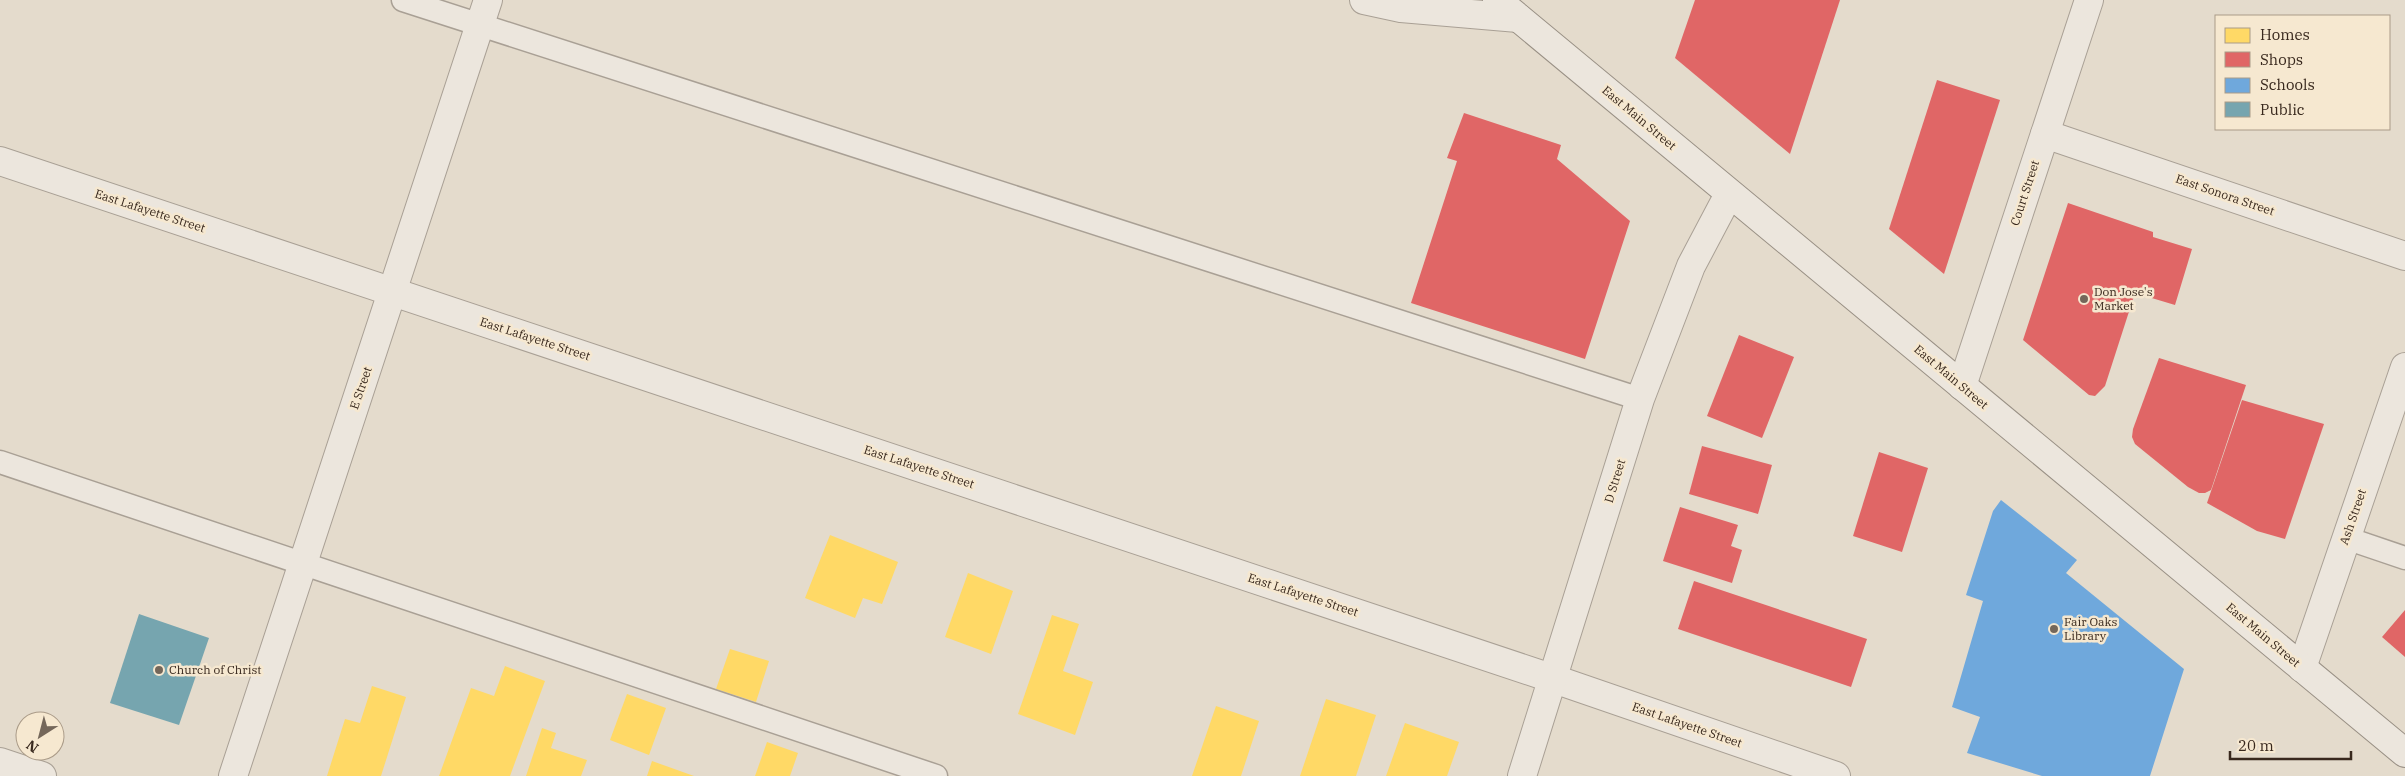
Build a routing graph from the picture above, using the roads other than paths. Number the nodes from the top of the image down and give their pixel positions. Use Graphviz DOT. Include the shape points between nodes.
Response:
graph roads {
  1 [pos="404,0"];
  2 [pos="488,0"];
  3 [pos="1364,0"];
  4 [pos="1497,0"];
  5 [pos="2089,0"];
  6 [pos="1518,18"];
  7 [pos="479,26"];
  8 [pos="2044,134"];
  9 [pos="0,161"];
  10 [pos="1729,194"];
  11 [pos="2405,256"];
  12 [pos="392,291"];
  13 [pos="2405,367"];
  14 [pos="1962,386"];
  15 [pos="1640,399"];
  16 [pos="0,462"];
  17 [pos="2346,538"];
  18 [pos="2405,558"];
  19 [pos="303,562"];
  20 [pos="2302,668"];
  21 [pos="1554,679"];
  22 [pos="2405,753"];
  23 [pos="0,762"];
  24 [pos="42,776"];
  25 [pos="233,776"];
  26 [pos="936,776"];
  27 [pos="1522,776"];
  28 [pos="1836,776"];
  1 -- 7 [label="lane"];
  2 -- 7 [label="street, E Street"];
  3 -- 6 [label="street" via="1401,8"];
  4 -- 6 [label="street, East Main Street"];
  5 -- 8 [label="street, Court Street"];
  6 -- 10 [label="street, East Main Street"];
  7 -- 12 [label="street, E Street"];
  7 -- 15 [label="lane"];
  8 -- 11 [label="street, East Sonora Street"];
  8 -- 14 [label="street, Court Street"];
  9 -- 12 [label="street, East Lafayette Street"];
  10 -- 14 [label="street, East Main Street"];
  10 -- 15 [label="street, D Street" via="1691,266"];
  12 -- 19 [label="street, E Street"];
  12 -- 21 [label="street, East Lafayette Street"];
  13 -- 17 [label="street, Ash Street"];
  14 -- 20 [label="street, East Main Street"];
  15 -- 21 [label="street, D Street"];
  16 -- 19 [label="lane"];
  17 -- 18 [label="lane"];
  17 -- 20 [label="street, Ash Street"];
  19 -- 25 [label="street, E Street"];
  19 -- 26 [label="lane"];
  20 -- 22 [label="street, East Main Street"];
  21 -- 27 [label="street, D Street"];
  21 -- 28 [label="street, East Lafayette Street"];
  23 -- 24 [label="street"];
}
